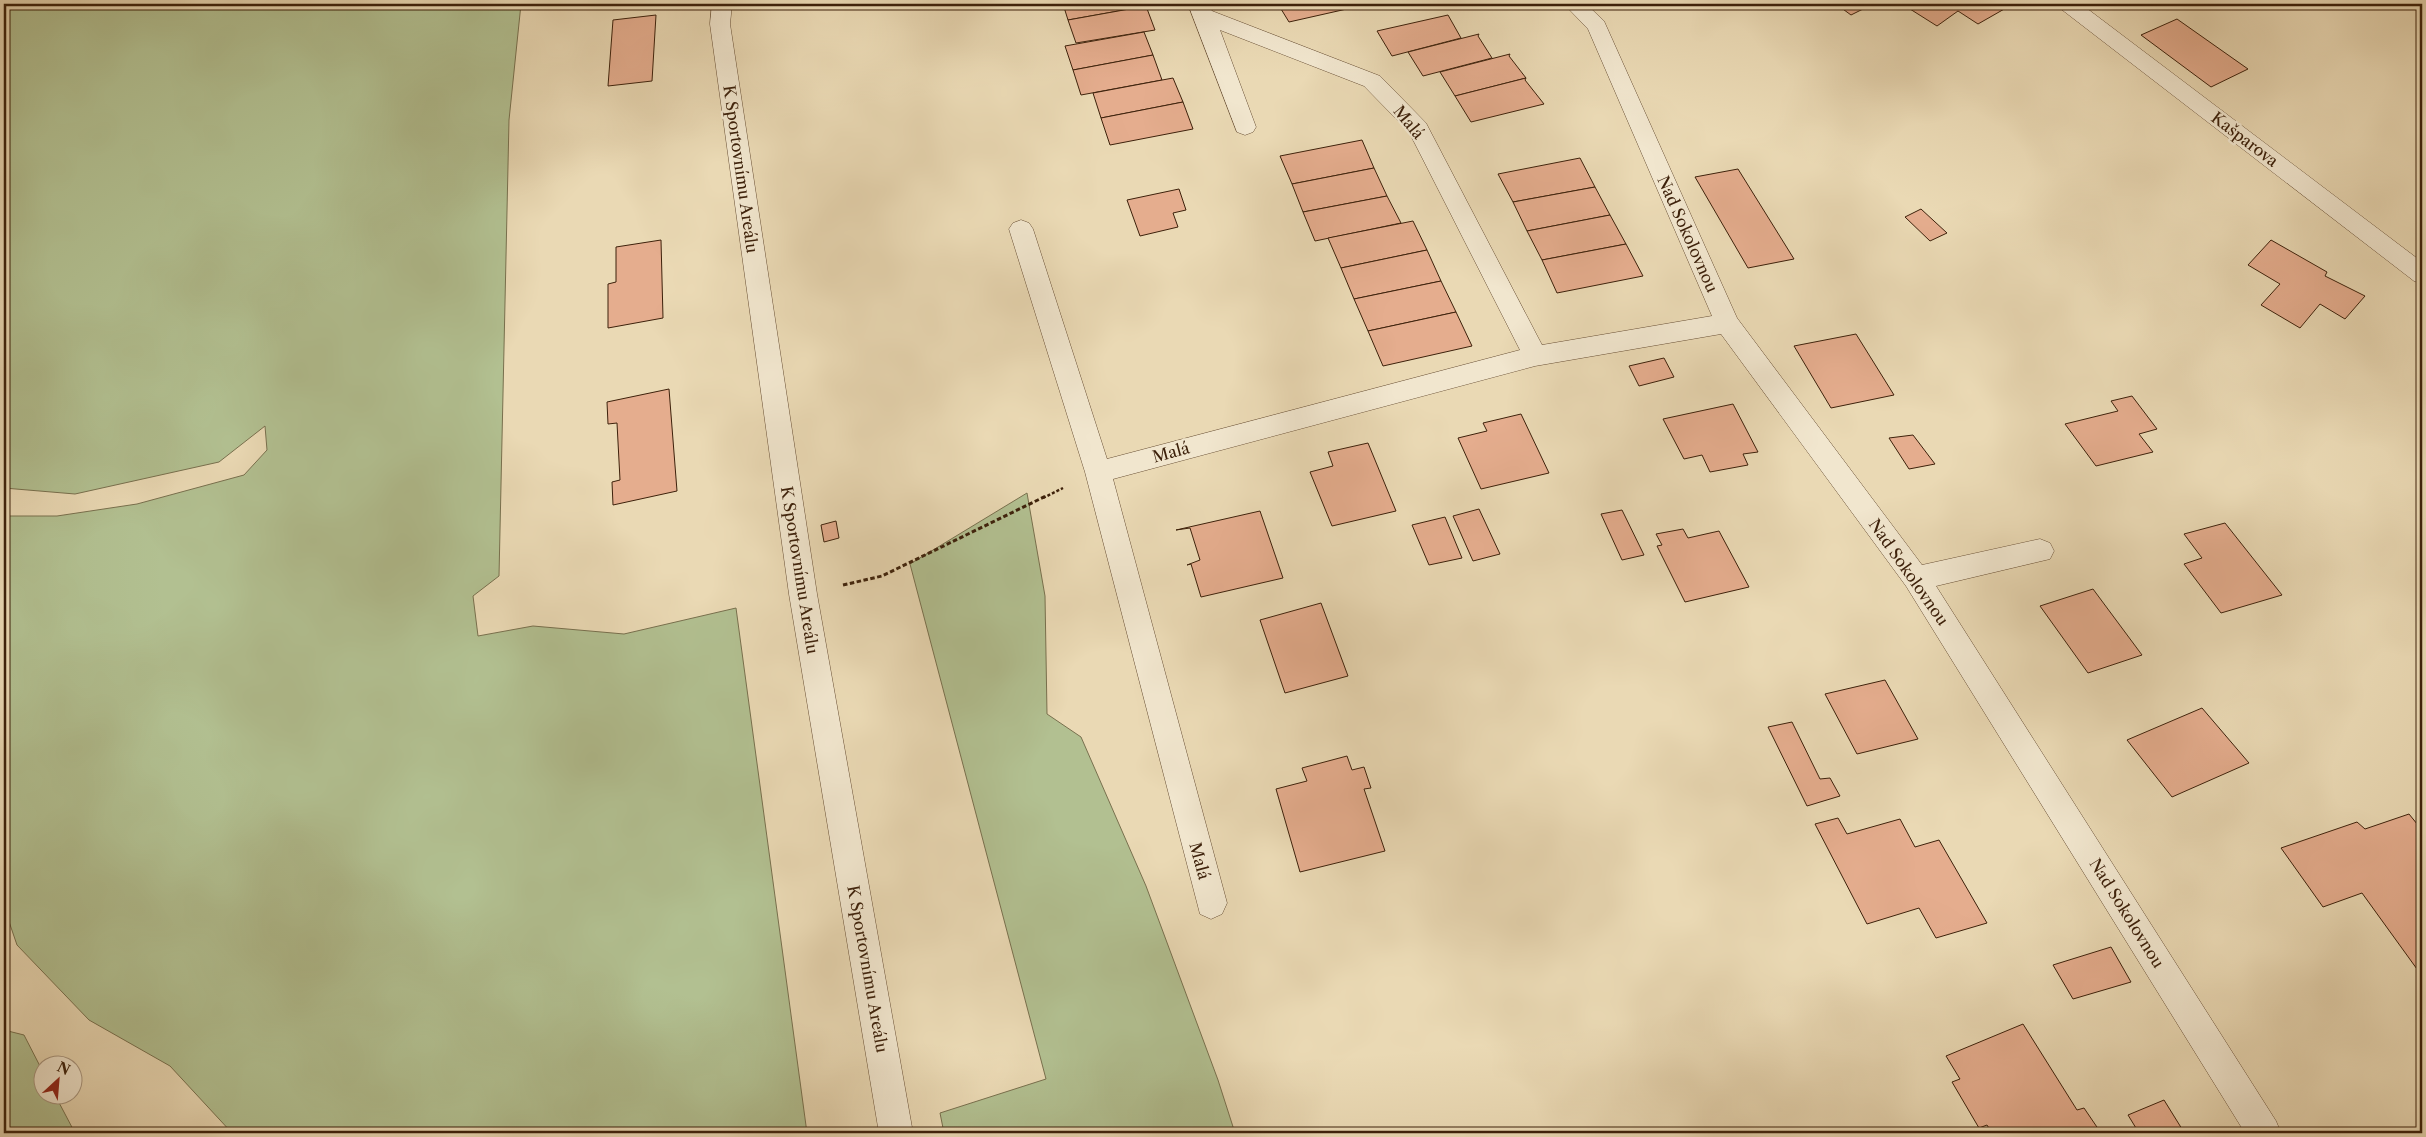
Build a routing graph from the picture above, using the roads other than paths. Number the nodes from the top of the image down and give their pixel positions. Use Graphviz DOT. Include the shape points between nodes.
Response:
graph roads {
  1 [pos="722,4"];
  2 [pos="1574,4"];
  3 [pos="2068,4"];
  4 [pos="1201,10"];
  5 [pos="1245,127"];
  6 [pos="1021,229"];
  7 [pos="2422,275"];
  8 [pos="1727,323"];
  9 [pos="1535,356"];
  10 [pos="1098,472"];
  11 [pos="2040,551"];
  12 [pos="1916,578"];
  13 [pos="1211,903"];
  14 [pos="896,1133"];
  15 [pos="2264,1133"];
  1 -- 14 [label="street, K Sportovnímu Areálu" via="720,24 803,594"];
  2 -- 8 [label="street, Nad Sokolovnou" via="1597,26"];
  3 -- 7 [label="street, Kašparova"];
  4 -- 5 [label="street, Malá"];
  4 -- 9 [label="street, Malá" via="1372,81 1418,128"];
  6 -- 10 [label="street, Malá"];
  8 -- 9 [label="street, Malá"];
  8 -- 12 [label="street, Nad Sokolovnou"];
  9 -- 10 [label="street, Malá"];
  10 -- 13 [label="street, Malá"];
  11 -- 12 [label="street"];
  12 -- 15 [label="street, Nad Sokolovnou"];
}
